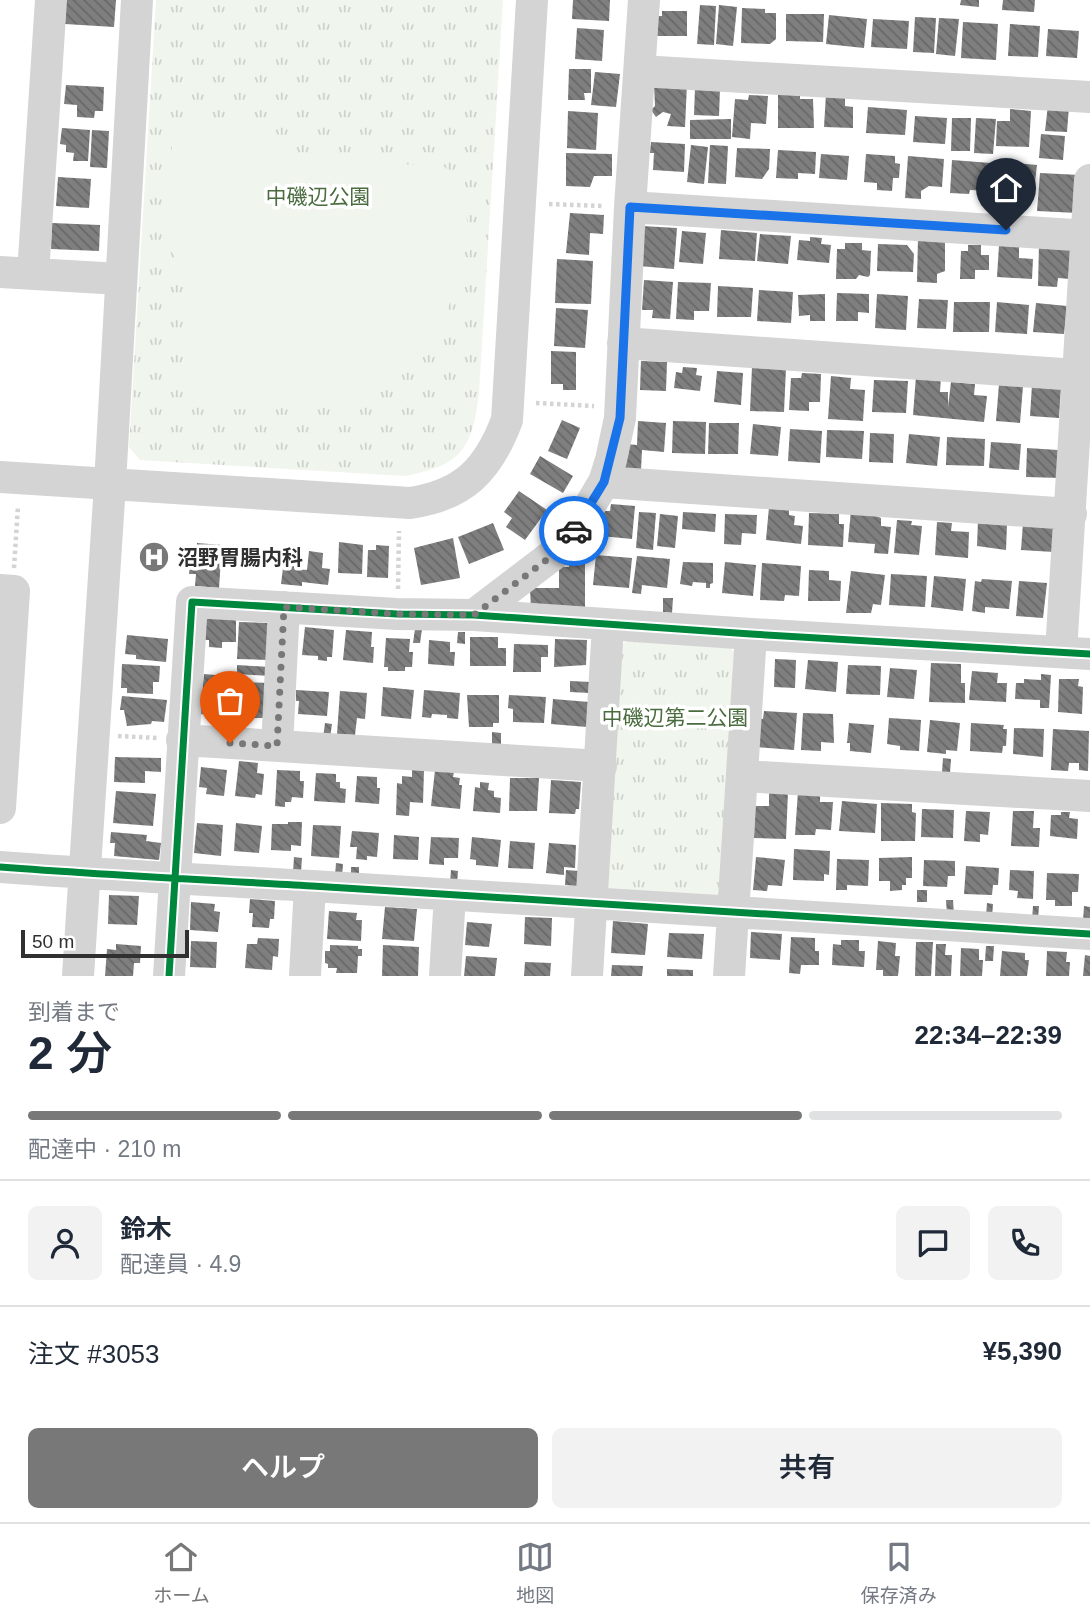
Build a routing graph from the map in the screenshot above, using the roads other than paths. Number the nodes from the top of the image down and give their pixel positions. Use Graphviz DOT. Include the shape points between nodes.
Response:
graph roads {
  1 [pos="51,0"];
  2 [pos="137,0"];
  3 [pos="532,0"];
  4 [pos="644,0"];
  5 [pos="639,71"];
  6 [pos="1090,97"];
  7 [pos="1090,180"];
  8 [pos="630,207"];
  9 [pos="1088,235"];
  10 [pos="0,272"];
  11 [pos="33,274"];
  12 [pos="120,279"];
  13 [pos="623,343"];
  14 [pos="1077,375"];
  15 [pos="0,477"];
  16 [pos="604,482"];
  17 [pos="110,484"];
  18 [pos="1071,514"];
  19 [pos="7,591"];
  20 [pos="284,607"];
  21 [pos="474,615"];
  22 [pos="608,625"];
  23 [pos="751,634"];
  24 [pos="1075,653"];
  25 [pos="2,729"];
  26 [pos="183,740"];
  27 [pos="277,746"];
  28 [pos="601,766"];
  29 [pos="742,776"];
  30 [pos="1090,796"];
  31 [pos="0,808"];
  32 [pos="0,867"];
  33 [pos="84,873"];
  34 [pos="174,880"];
  35 [pos="310,886"];
  36 [pos="450,895"];
  37 [pos="591,905"];
  38 [pos="732,914"];
  39 [pos="1090,934"];
  40 [pos="78,976"];
  41 [pos="169,976"];
  42 [pos="305,976"];
  43 [pos="445,976"];
  44 [pos="587,976"];
  45 [pos="729,976"];
  1 -- 11 [label="street"];
  2 -- 12 [label="street"];
  3 -- 17 [label="street" via="507,420 496,449 479,470 436,499 410,503"];
  4 -- 5 [label="street"];
  5 -- 6 [label="street"];
  5 -- 8 [label="street"];
  7 -- 9 [label="street"];
  8 -- 9 [label="street"];
  8 -- 13 [label="street"];
  9 -- 14 [label="street"];
  10 -- 11 [label="street"];
  11 -- 12 [label="street"];
  12 -- 17 [label="street"];
  13 -- 14 [label="street"];
  13 -- 16 [label="street" via="620,407"];
  14 -- 18 [label="street"];
  15 -- 17 [label="street"];
  16 -- 18 [label="street"];
  16 -- 21 [label="street" via="558,551"];
  17 -- 33 [label="street"];
  18 -- 24 [label="street"];
  19 -- 25 [label="street"];
  20 -- 21 [label="street"];
  20 -- 26 [label="street" via="192,602"];
  20 -- 27 [label="street"];
  21 -- 22 [label="street"];
  22 -- 23 [label="street"];
  22 -- 28 [label="street"];
  23 -- 24 [label="street"];
  23 -- 29 [label="street"];
  25 -- 31 [label="street"];
  26 -- 27 [label="street"];
  26 -- 34 [label="street"];
  27 -- 28 [label="street"];
  28 -- 37 [label="street"];
  29 -- 30 [label="street"];
  29 -- 38 [label="street"];
  32 -- 33 [label="street"];
  33 -- 34 [label="street"];
  33 -- 40 [label="street"];
  34 -- 35 [label="street"];
  34 -- 41 [label="street"];
  35 -- 36 [label="street"];
  35 -- 42 [label="street"];
  36 -- 37 [label="street"];
  36 -- 43 [label="street"];
  37 -- 38 [label="street"];
  37 -- 44 [label="street"];
  38 -- 39 [label="street"];
  38 -- 45 [label="street"];
}
